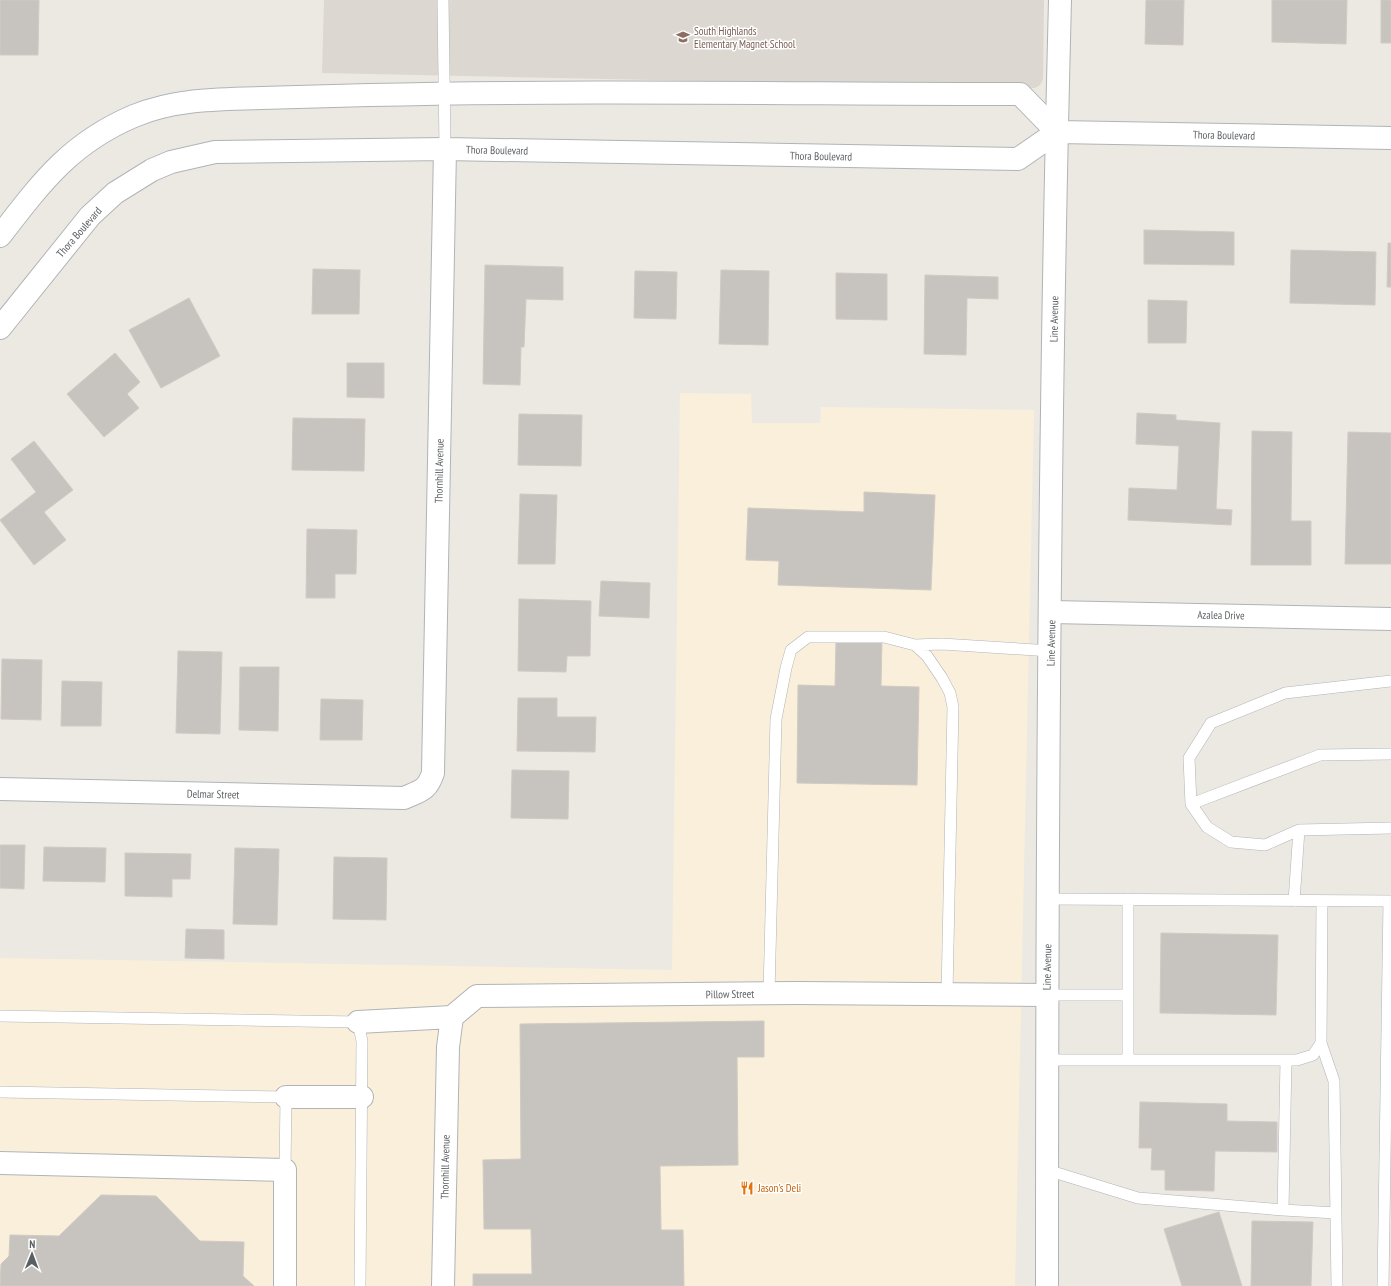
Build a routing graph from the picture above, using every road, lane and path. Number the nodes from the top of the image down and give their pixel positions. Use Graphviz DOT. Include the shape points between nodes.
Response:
graph roads {
  1 [pos="443,0"];
  2 [pos="1060,0"];
  3 [pos="443,93"];
  4 [pos="1057,132"];
  5 [pos="1391,138"];
  6 [pos="445,149"];
  7 [pos="0,236"];
  8 [pos="0,328"];
  9 [pos="1051,612"];
  10 [pos="1391,619"];
  11 [pos="915,645"];
  12 [pos="1050,651"];
  13 [pos="1391,682"];
  14 [pos="1391,754"];
  15 [pos="0,789"];
  16 [pos="424,790"];
  17 [pos="1191,804"];
  18 [pos="1391,828"];
  19 [pos="1299,830"];
  20 [pos="1048,899"];
  21 [pos="1128,900"];
  22 [pos="1294,901"];
  23 [pos="1322,901"];
  24 [pos="1390,901"];
  25 [pos="769,993"];
  26 [pos="947,994"];
  27 [pos="1047,995"];
  28 [pos="1128,995"];
  29 [pos="0,1016"];
  30 [pos="452,1017"];
  31 [pos="358,1022"];
  32 [pos="1321,1044"];
  33 [pos="1047,1060"];
  34 [pos="1128,1060"];
  35 [pos="1286,1060"];
  36 [pos="0,1092"];
  37 [pos="286,1097"];
  38 [pos="362,1097"];
  39 [pos="0,1163"];
  40 [pos="285,1170"];
  41 [pos="1047,1170"];
  42 [pos="1283,1210"];
  43 [pos="1336,1213"];
  44 [pos="285,1286"];
  45 [pos="360,1286"];
  46 [pos="443,1286"];
  47 [pos="1047,1286"];
  48 [pos="1337,1286"];
  49 [pos="1383,1286"];
  1 -- 3 [label="lane"];
  2 -- 4 [label="street, Line Avenue"];
  3 -- 4 [label="street" via="1020,94"];
  3 -- 6 [label="lane"];
  3 -- 7 [label="street" via="210,99 163,106 134,116 92,137 73,151 46,177"];
  4 -- 5 [label="street, Thora Boulevard"];
  4 -- 6 [label="street, Thora Boulevard" via="1018,159"];
  4 -- 9 [label="street, Line Avenue"];
  6 -- 8 [label="street, Thora Boulevard" via="215,152 171,162 152,170 115,193 90,216"];
  6 -- 16 [label="street, Thornhill Avenue" via="433,773 430,783"];
  9 -- 10 [label="street, Azalea Drive"];
  9 -- 12 [label="street, Line Avenue"];
  11 -- 12 [label="lane" via="942,644"];
  11 -- 25 [label="lane" via="884,637 808,637 791,650 776,719"];
  11 -- 26 [label="lane" via="927,656 942,678 950,693 953,707"];
  12 -- 20 [label="street, Line Avenue"];
  13 -- 17 [label="lane" via="1285,693 1211,722 1189,758"];
  14 -- 17 [label="lane" via="1320,755"];
  15 -- 16 [label="street, Delmar Street" via="404,798"];
  17 -- 19 [label="lane" via="1207,827 1231,842 1265,845"];
  18 -- 19 [label="lane"];
  19 -- 22 [label="lane"];
  20 -- 21 [label="lane"];
  20 -- 27 [label="street, Line Avenue"];
  21 -- 22 [label="lane"];
  21 -- 28 [label="lane"];
  22 -- 23 [label="lane"];
  23 -- 24 [label="lane"];
  23 -- 32 [label="lane"];
  24 -- 49 [label="lane"];
  25 -- 26 [label="street, Pillow Street"];
  25 -- 30 [label="street, Pillow Street" via="477,996"];
  26 -- 27 [label="street, Pillow Street"];
  27 -- 28 [label="lane"];
  27 -- 33 [label="street, Line Avenue"];
  28 -- 34 [label="lane"];
  29 -- 31 [label="lane"];
  30 -- 31 [label="street"];
  30 -- 46 [label="street, Thornhill Avenue" via="448,1047"];
  31 -- 38 [label="lane" via="362,1041"];
  32 -- 35 [label="lane" via="1313,1055 1297,1060"];
  32 -- 43 [label="lane" via="1334,1081"];
  33 -- 34 [label="lane"];
  33 -- 41 [label="street, Line Avenue"];
  34 -- 35 [label="lane"];
  35 -- 42 [label="lane"];
  36 -- 37 [label="lane"];
  37 -- 38 [label="street"];
  37 -- 40 [label="lane"];
  38 -- 45 [label="lane"];
  39 -- 40 [label="street"];
  40 -- 44 [label="street"];
  41 -- 42 [label="lane" via="1138,1198"];
  41 -- 47 [label="street, Line Avenue"];
  42 -- 43 [label="lane"];
  43 -- 48 [label="lane"];
}
